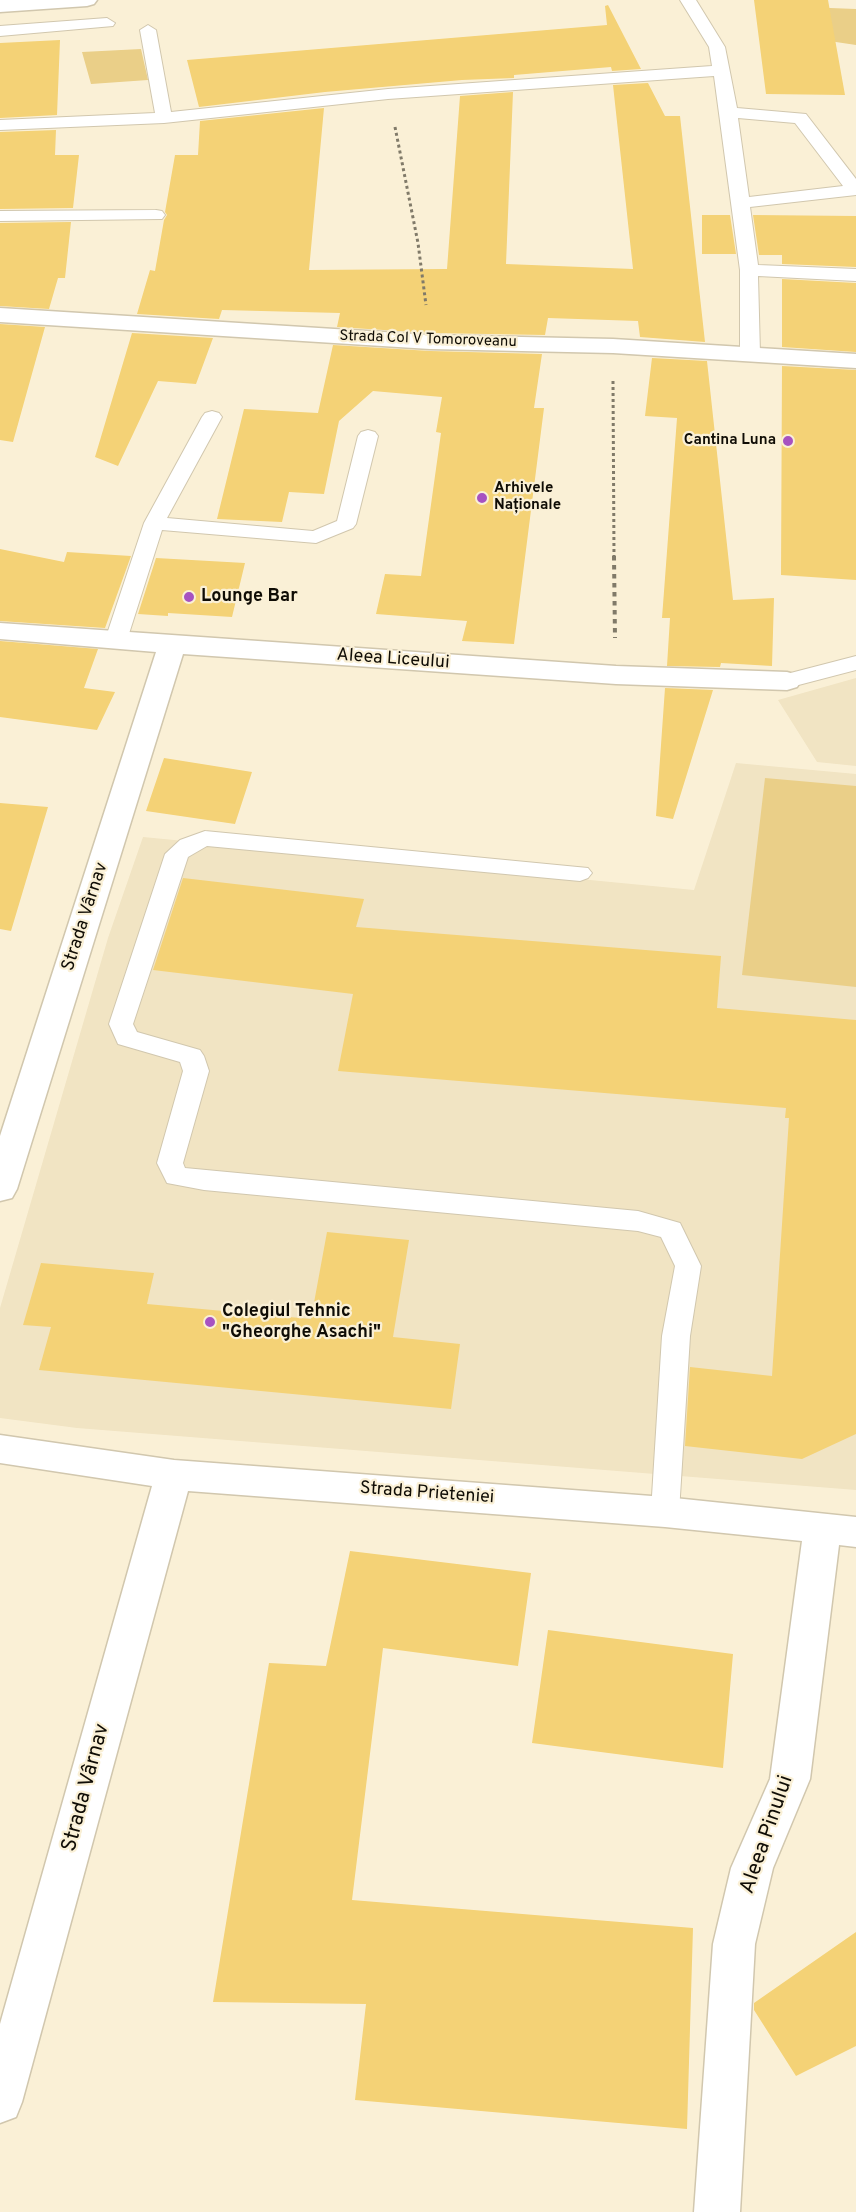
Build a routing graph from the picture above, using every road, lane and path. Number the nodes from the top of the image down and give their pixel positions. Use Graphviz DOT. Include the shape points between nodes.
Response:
graph roads {
  1 [pos="87,0"];
  2 [pos="688,0"];
  3 [pos="0,6"];
  4 [pos="107,23"];
  5 [pos="148,30"];
  6 [pos="0,31"];
  7 [pos="720,70"];
  8 [pos="388,94"];
  9 [pos="729,112"];
  10 [pos="164,118"];
  11 [pos="0,125"];
  12 [pos="856,190"];
  13 [pos="739,203"];
  14 [pos="156,215"];
  15 [pos="0,216"];
  16 [pos="749,270"];
  17 [pos="856,275"];
  18 [pos="0,315"];
  19 [pos="430,342"];
  20 [pos="613,346"];
  21 [pos="750,354"];
  22 [pos="856,361"];
  23 [pos="212,417"];
  24 [pos="368,436"];
  25 [pos="154,523"];
  26 [pos="0,631"];
  27 [pos="116,640"];
  28 [pos="172,645"];
  29 [pos="856,663"];
  30 [pos="616,675"];
  31 [pos="787,681"];
  32 [pos="580,873"];
  33 [pos="0,1189"];
  34 [pos="0,1449"];
  35 [pos="174,1475"];
  36 [pos="665,1512"];
  37 [pos="839,1531"];
  38 [pos="0,2102"];
  39 [pos="717,2212"];
  1 -- 3 [label="street"];
  2 -- 7 [label="lane" via="717,47"];
  4 -- 6 [label="lane"];
  5 -- 10 [label="lane"];
  7 -- 8 [label="lane"];
  7 -- 9 [label="lane"];
  8 -- 10 [label="lane"];
  8 -- 19 [label="path" via="418,243"];
  9 -- 12 [label="lane" via="800,118"];
  9 -- 13 [label="lane"];
  10 -- 11 [label="lane"];
  12 -- 13 [label="lane"];
  13 -- 16 [label="lane"];
  14 -- 15 [label="lane"];
  16 -- 17 [label="lane"];
  16 -- 21 [label="lane"];
  18 -- 19 [label="street, Strada Col V Tomoroveanu"];
  19 -- 20 [label="street, Strada Col V Tomoroveanu"];
  20 -- 21 [label="street, Strada Col V Tomoroveanu"];
  20 -- 30 [label="path"];
  21 -- 22 [label="street, Strada Col V Tomoroveanu"];
  23 -- 25 [label="lane"];
  24 -- 25 [label="lane" via="346,524 316,537"];
  25 -- 27 [label="lane"];
  26 -- 27 [label="street, Aleea Liceului"];
  27 -- 28 [label="street, Aleea Liceului"];
  28 -- 30 [label="street, Aleea Liceului"];
  28 -- 33 [label="street, Strada Vârnav"];
  29 -- 31 [label="lane"];
  30 -- 31 [label="street, Aleea Liceului"];
  32 -- 36 [label="lane" via="206,838 177,854 121,1024 127,1038 191,1056 196,1071 170,1163 176,1176 638,1221 671,1230 688,1266 676,1336"];
  34 -- 35 [label="street, Strada Prieteniei"];
  35 -- 36 [label="street, Strada Prieteniei"];
  35 -- 38 [label="street, Strada Vârnav"];
  36 -- 37 [label="street, Strada Prieteniei"];
  37 -- 39 [label="street, Aleea Pinului" via="790,1779 752,1868 734,1944"];
}
